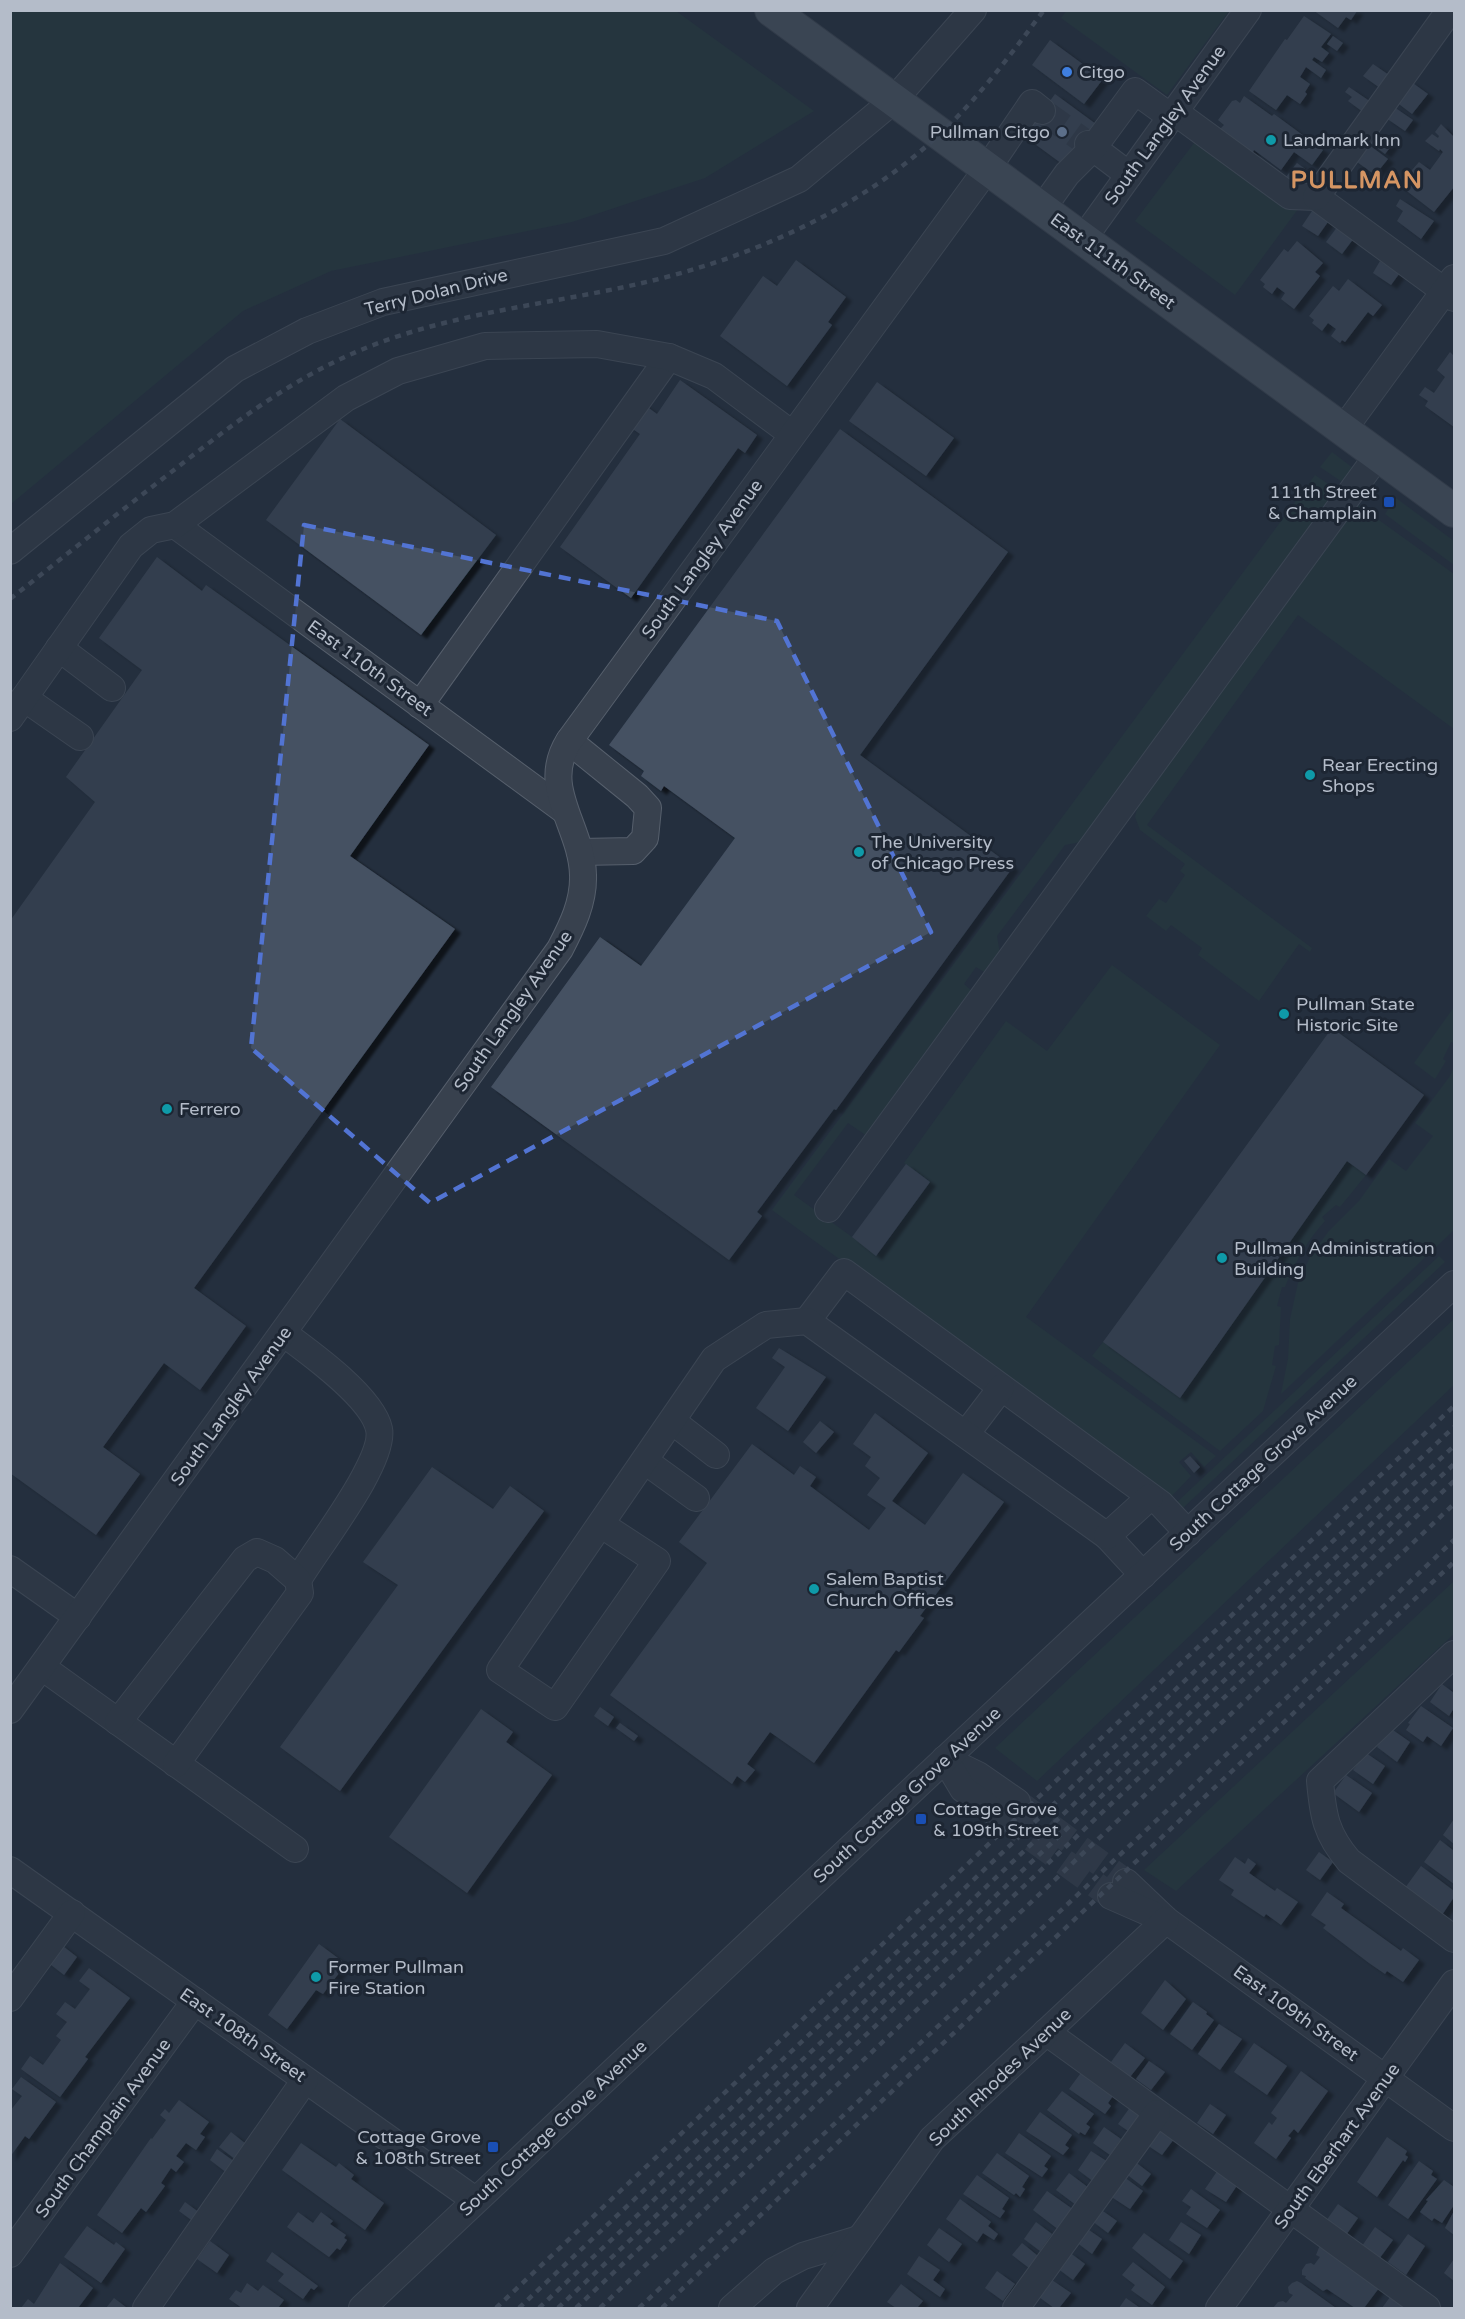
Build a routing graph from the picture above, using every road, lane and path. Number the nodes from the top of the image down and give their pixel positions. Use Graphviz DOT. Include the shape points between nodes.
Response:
graph roads {
  1 [pos="771,10"];
  2 [pos="973,10"];
  3 [pos="1450,10"];
  4 [pos="1248,11"];
  5 [pos="894,100"];
  6 [pos="1042,111"];
  7 [pos="1173,114"];
  8 [pos="1090,146"];
  9 [pos="987,169"];
  10 [pos="1129,175"];
  11 [pos="1316,197"];
  12 [pos="1042,209"];
  13 [pos="1083,239"];
  14 [pos="1451,289"];
  15 [pos="669,357"];
  16 [pos="1343,430"];
  17 [pos="792,434"];
  18 [pos="1378,455"];
  19 [pos="1455,511"];
  20 [pos="175,525"];
  21 [pos="10,551"];
  22 [pos="59,648"];
  23 [pos="112,688"];
  24 [pos="420,705"];
  25 [pos="17,708"];
  26 [pos="80,736"];
  27 [pos="569,741"];
  28 [pos="565,811"];
  29 [pos="580,852"];
  30 [pos="828,1209"];
  31 [pos="1455,1284"];
  32 [pos="807,1321"];
  33 [pos="284,1333"];
  34 [pos="1002,1388"];
  35 [pos="672,1421"];
  36 [pos="966,1434"];
  37 [pos="716,1455"];
  38 [pos="645,1461"];
  39 [pos="1150,1497"];
  40 [pos="696,1498"];
  41 [pos="602,1525"];
  42 [pos="1188,1533"];
  43 [pos="1107,1536"];
  44 [pos="10,1569"];
  45 [pos="1143,1575"];
  46 [pos="298,1580"];
  47 [pos="78,1617"];
  48 [pos="1455,1654"];
  49 [pos="42,1667"];
  50 [pos="10,1710"];
  51 [pos="118,1722"];
  52 [pos="945,1759"];
  53 [pos="176,1764"];
  54 [pos="1009,1809"];
  55 [pos="295,1850"];
  56 [pos="10,1869"];
  57 [pos="1118,1889"];
  58 [pos="72,1913"];
  59 [pos="1166,1920"];
  60 [pos="1455,1939"];
  61 [pos="1455,1983"];
  62 [pos="10,1998"];
  63 [pos="195,2001"];
  64 [pos="1046,2032"];
  65 [pos="1386,2079"];
  66 [pos="305,2080"];
  67 [pos="1157,2113"];
  68 [pos="1455,2128"];
  69 [pos="475,2200"];
  70 [pos="1291,2209"];
  71 [pos="860,2239"];
  72 [pos="10,2254"];
  73 [pos="1422,2307"];
  74 [pos="146,2308"];
  75 [pos="362,2308"];
  76 [pos="732,2308"];
  77 [pos="810,2308"];
  78 [pos="1016,2308"];
  79 [pos="1219,2308"];
  1 -- 5 [label="main road, East 111th Street"];
  2 -- 5 [label="street, Terry Dolan Drive"];
  3 -- 11 [label="street"];
  4 -- 7 [label="street, South Langley Avenue"];
  5 -- 9 [label="main road, East 111th Street"];
  5 -- 21 [label="street, Terry Dolan Drive" via="799,179 664,241 383,302 308,331 235,369"];
  6 -- 9 [label="street, South Langley Avenue" via="1032,103"];
  7 -- 8 [label="street" via="1135,91"];
  7 -- 10 [label="street, South Langley Avenue"];
  7 -- 11 [label="street" via="1290,196"];
  8 -- 10 [label="street"];
  8 -- 12 [label="street"];
  9 -- 12 [label="main road, East 111th Street"];
  9 -- 17 [label="street, South Langley Avenue"];
  10 -- 13 [label="street, South Langley Avenue"];
  11 -- 14 [label="street"];
  12 -- 13 [label="main road, East 111th Street"];
  13 -- 16 [label="main road, East 111th Street"];
  14 -- 16 [label="street"];
  15 -- 17 [label="street" via="714,376"];
  15 -- 20 [label="street" via="597,344 485,346 398,371 346,399"];
  15 -- 24 [label="street"];
  16 -- 18 [label="main road, East 111th Street"];
  17 -- 27 [label="street, South Langley Avenue"];
  18 -- 19 [label="main road, East 111th Street"];
  18 -- 30 [label="street"];
  20 -- 22 [label="street" via="151,530 131,546"];
  20 -- 24 [label="street, East 110th Street"];
  22 -- 23 [label="street"];
  22 -- 25 [label="street"];
  24 -- 28 [label="street, East 110th Street"];
  25 -- 26 [label="street"];
  27 -- 28 [label="street, South Langley Avenue" via="558,768"];
  27 -- 29 [label="street" via="648,808 645,838 633,851"];
  28 -- 29 [label="street, South Langley Avenue"];
  29 -- 33 [label="street, South Langley Avenue" via="581,900 560,949"];
  31 -- 42 [label="street, South Cottage Grove Avenue"];
  32 -- 34 [label="street" via="844,1272"];
  32 -- 35 [label="street" via="766,1325 714,1359"];
  32 -- 36 [label="street"];
  33 -- 46 [label="street" via="367,1405 379,1430 375,1459 363,1482"];
  33 -- 47 [label="street, South Langley Avenue"];
  34 -- 36 [label="street"];
  34 -- 39 [label="street"];
  35 -- 37 [label="street"];
  35 -- 38 [label="street"];
  36 -- 43 [label="street"];
  38 -- 40 [label="street"];
  38 -- 41 [label="street"];
  39 -- 42 [label="street"];
  39 -- 43 [label="street"];
  41 -- 41 [label="street" via="500,1670 555,1707 657,1561"];
  42 -- 45 [label="street, South Cottage Grove Avenue"];
  43 -- 45 [label="street"];
  44 -- 47 [label="street"];
  45 -- 52 [label="street, South Cottage Grove Avenue"];
  46 -- 51 [label="street" via="275,1560 257,1552 245,1559"];
  46 -- 53 [label="street" via="300,1593"];
  47 -- 49 [label="street, South Langley Avenue"];
  48 -- 60 [label="street" via="1320,1781 1323,1813 1335,1845 1349,1861"];
  49 -- 50 [label="street, South Langley Avenue"];
  49 -- 51 [label="street"];
  51 -- 53 [label="street"];
  52 -- 54 [label="street" via="978,1774"];
  52 -- 69 [label="street, South Cottage Grove Avenue"];
  53 -- 55 [label="street"];
  56 -- 58 [label="street, East 108th Street"];
  57 -- 59 [label="street, East 109th Street"];
  58 -- 62 [label="street"];
  58 -- 63 [label="street, East 108th Street"];
  59 -- 64 [label="street, South Rhodes Avenue"];
  59 -- 65 [label="street, East 109th Street"];
  61 -- 65 [label="street, South Eberhart Avenue"];
  63 -- 66 [label="street, East 108th Street"];
  63 -- 72 [label="street, South Champlain Avenue"];
  64 -- 67 [label="street"];
  64 -- 71 [label="street, South Rhodes Avenue" via="932,2139"];
  65 -- 68 [label="street, East 109th Street"];
  65 -- 70 [label="street, South Eberhart Avenue"];
  66 -- 69 [label="street, East 108th Street"];
  66 -- 74 [label="street"];
  67 -- 70 [label="street"];
  67 -- 78 [label="street"];
  69 -- 75 [label="street, South Cottage Grove Avenue"];
  70 -- 73 [label="street"];
  70 -- 79 [label="street, South Eberhart Avenue"];
  71 -- 76 [label="street" via="803,2256 774,2271"];
  71 -- 77 [label="street, South Rhodes Avenue"];
}
